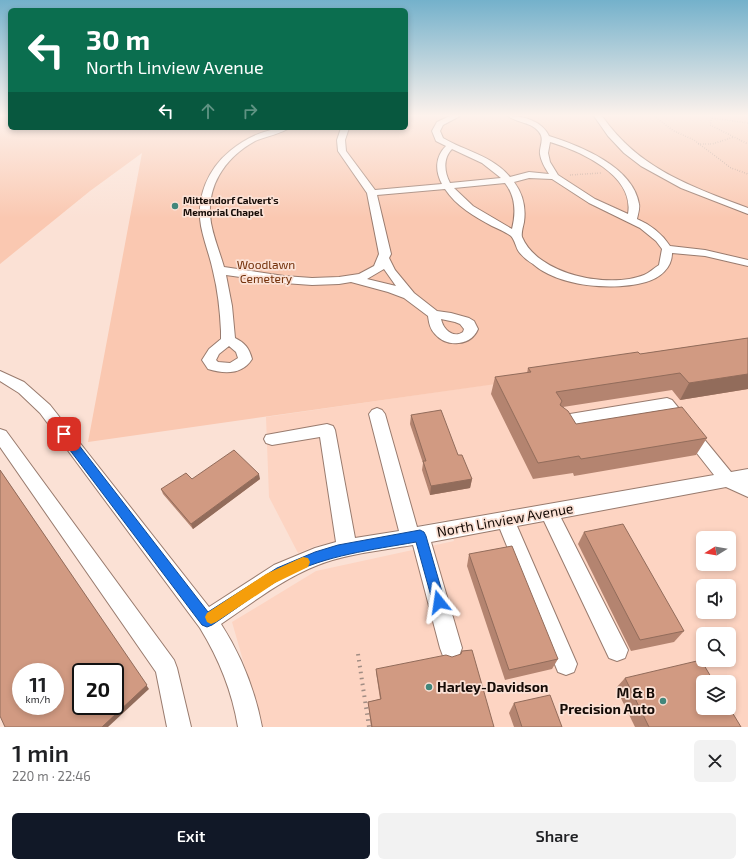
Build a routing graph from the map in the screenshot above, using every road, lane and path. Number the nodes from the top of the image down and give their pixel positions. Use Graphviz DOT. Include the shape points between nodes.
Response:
graph roads {
  1 [pos="235,150"];
  2 [pos="342,150"];
  3 [pos="447,150"];
  4 [pos="464,150"];
  5 [pos="544,150"];
  6 [pos="578,150"];
  7 [pos="625,150"];
  8 [pos="706,150"];
  9 [pos="748,174"];
  10 [pos="553,177"];
  11 [pos="513,180"];
  12 [pos="446,186"];
  13 [pos="372,193"];
  14 [pos="748,211"];
  15 [pos="632,220"];
  16 [pos="516,235"];
  17 [pos="667,249"];
  18 [pos="385,260"];
  19 [pos="748,263"];
  20 [pos="219,270"];
  21 [pos="351,279"];
  22 [pos="408,294"];
  23 [pos="434,316"];
  24 [pos="228,340"];
  25 [pos="0,376"];
  26 [pos="377,414"];
  27 [pos="564,421"];
  28 [pos="0,435"];
  29 [pos="272,439"];
  30 [pos="748,476"];
  31 [pos="728,480"];
  32 [pos="748,490"];
  33 [pos="549,512"];
  34 [pos="506,520"];
  35 [pos="415,536"];
  36 [pos="347,549"];
  37 [pos="207,621"];
  38 [pos="451,648"];
  39 [pos="617,650"];
  40 [pos="358,654"];
  41 [pos="566,664"];
  42 [pos="179,727"];
  43 [pos="250,727"];
  44 [pos="370,727"];
  1 -- 20 [label="street" via="214,173 206,195 205,219 208,237"];
  2 -- 13 [label="street"];
  3 -- 12 [label="street" via="441,165"];
  4 -- 11 [label="street" via="486,160"];
  5 -- 10 [label="street"];
  6 -- 15 [label="street" via="616,173 630,190 636,207"];
  7 -- 14 [label="street" via="660,174 688,188"];
  8 -- 9 [label="path" via="731,168"];
  10 -- 11 [label="street" via="529,175"];
  10 -- 15 [label="street" via="592,201"];
  11 -- 12 [label="street"];
  11 -- 16 [label="street" via="520,208"];
  12 -- 13 [label="street"];
  12 -- 16 [label="street" via="471,209"];
  13 -- 18 [label="street"];
  15 -- 17 [label="street" via="651,231"];
  16 -- 17 [label="street" via="520,246 543,267 566,276 594,282 624,282 651,276 664,266"];
  17 -- 19 [label="street" via="705,253"];
  18 -- 21 [label="street" via="381,267"];
  18 -- 22 [label="street" via="390,271"];
  20 -- 21 [label="street" via="276,279"];
  20 -- 24 [label="street" via="227,311"];
  21 -- 22 [label="street"];
  22 -- 23 [label="street"];
  25 -- 37 [label="street" via="16,382 27,390 45,409"];
  26 -- 35 [label="street"];
  27 -- 31 [label="street" via="667,404"];
  28 -- 42 [label="street" via="166,668"];
  29 -- 36 [label="street" via="327,430"];
  30 -- 31 [label="street, North Linview Avenue"];
  31 -- 32 [label="street"];
  31 -- 33 [label="street, North Linview Avenue"];
  33 -- 34 [label="street, North Linview Avenue"];
  33 -- 39 [label="street"];
  34 -- 35 [label="street, North Linview Avenue"];
  34 -- 41 [label="street"];
  35 -- 36 [label="street, North Linview Avenue"];
  35 -- 38 [label="street"];
  36 -- 37 [label="street, North Linview Avenue" via="315,558 281,572"];
  37 -- 43 [label="street" via="235,670"];
  40 -- 44 [label="path"];
}
